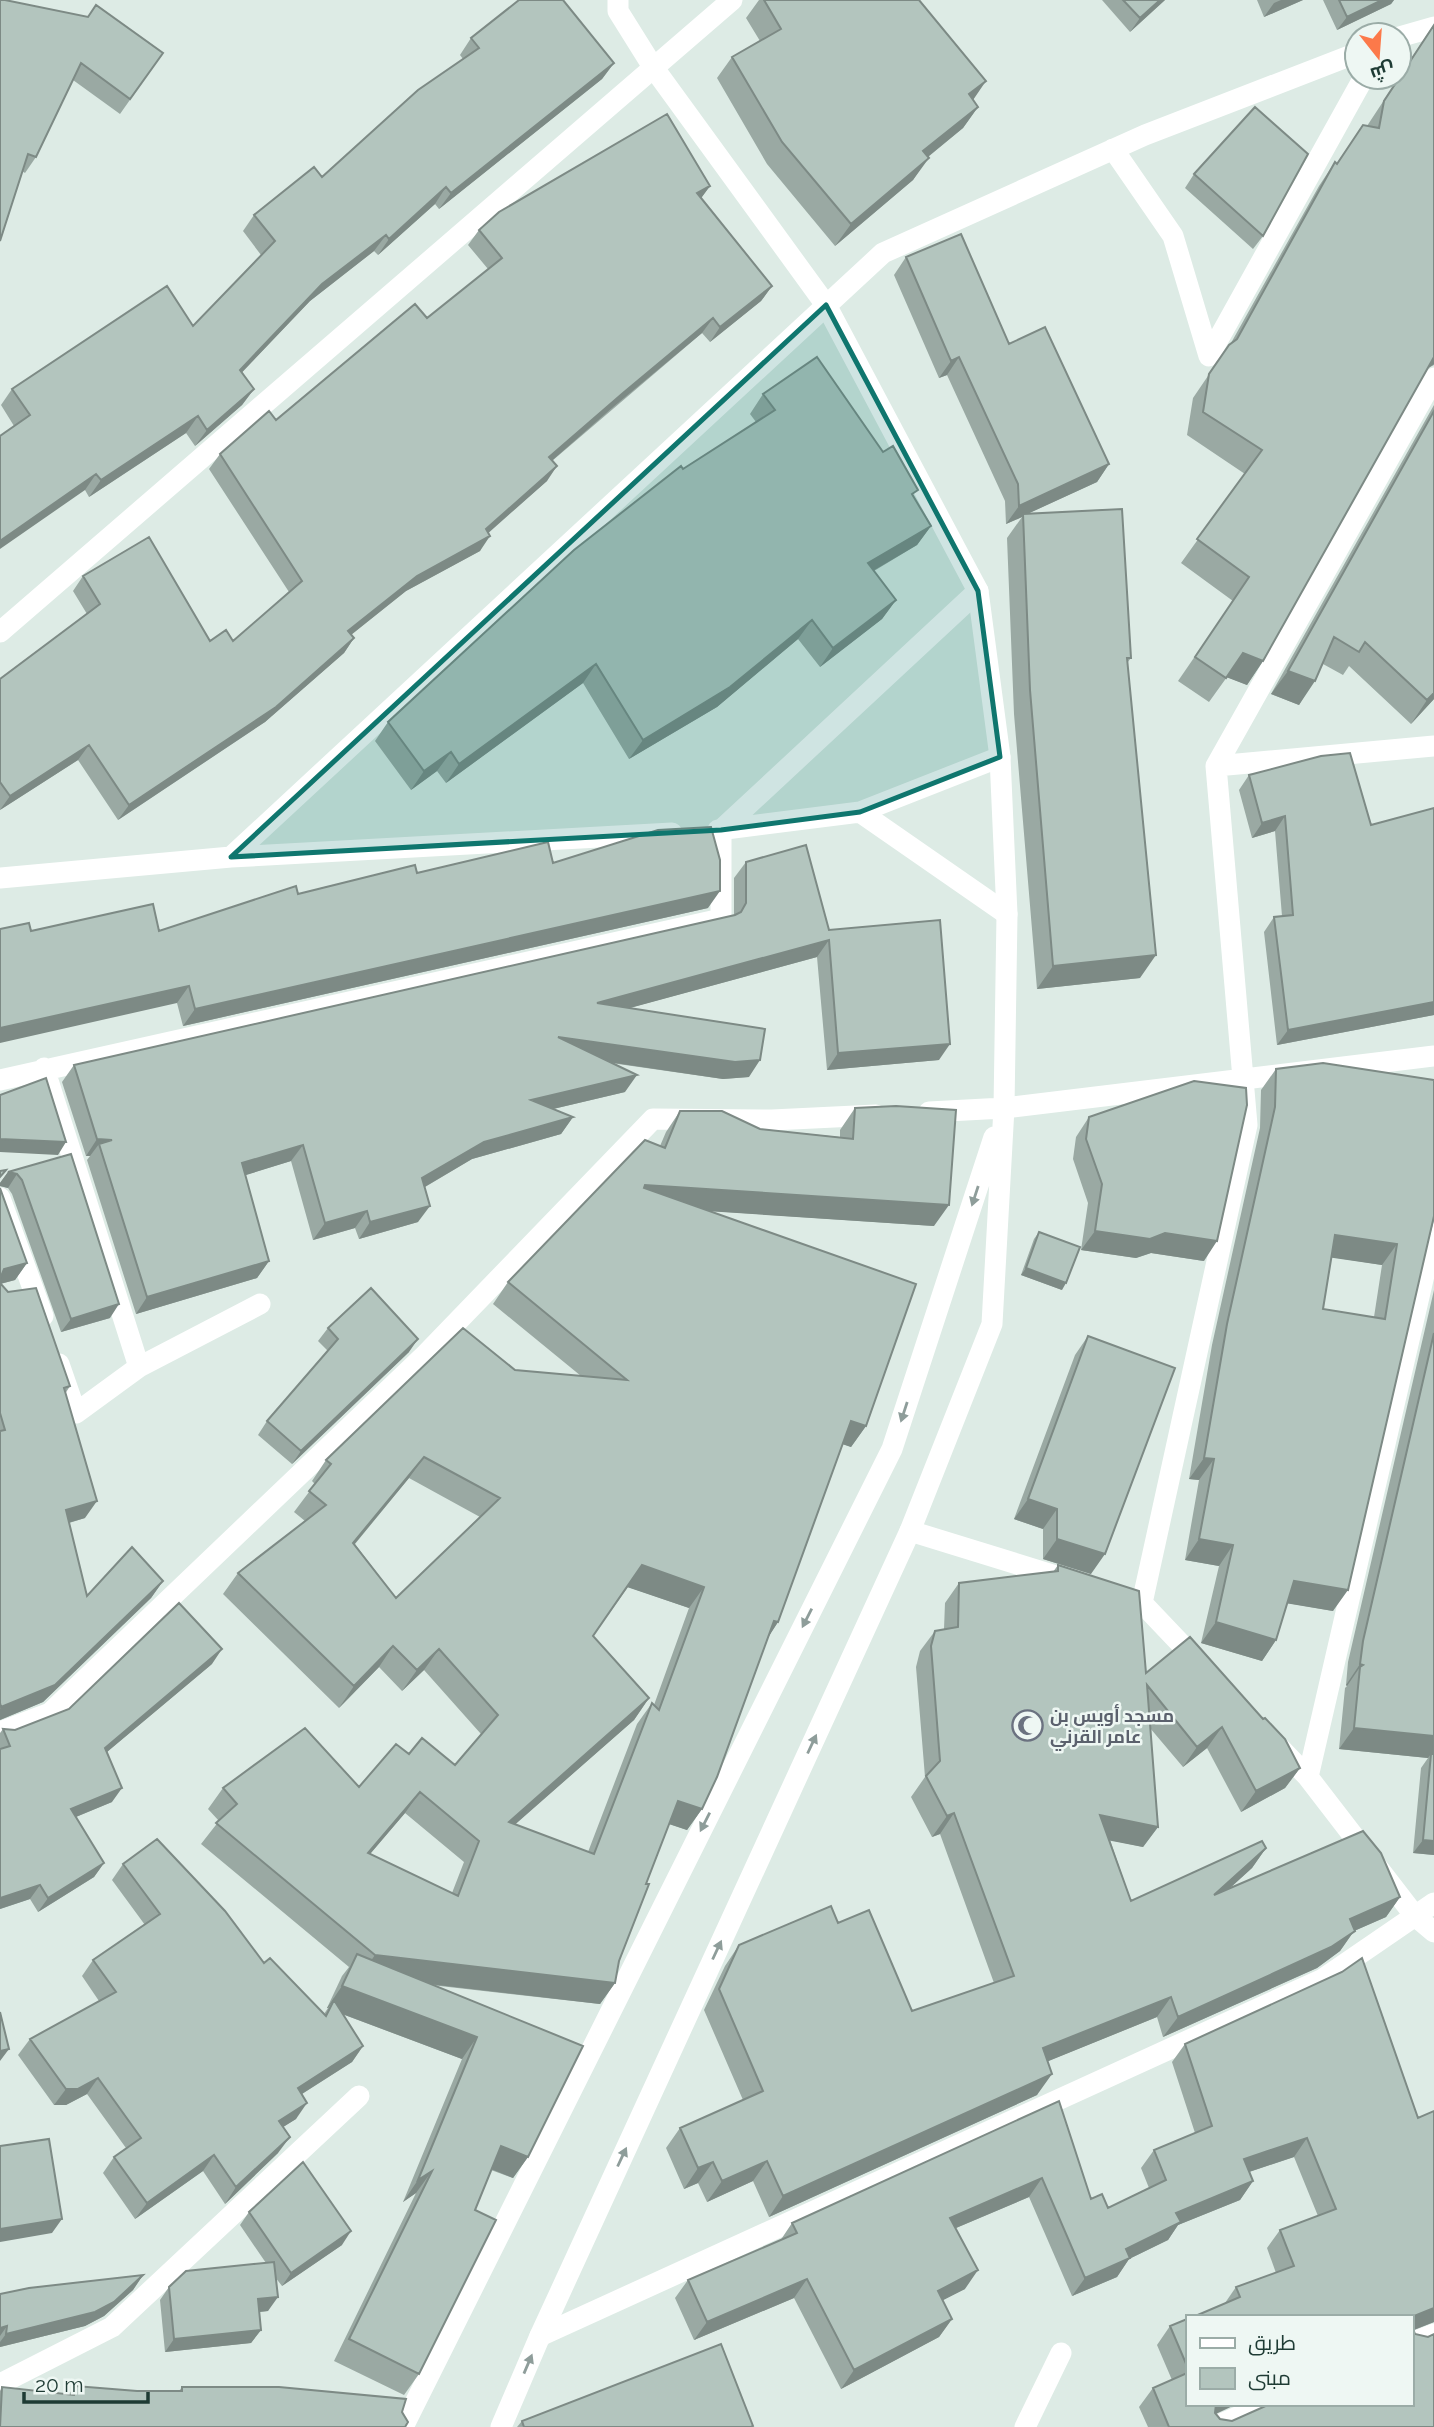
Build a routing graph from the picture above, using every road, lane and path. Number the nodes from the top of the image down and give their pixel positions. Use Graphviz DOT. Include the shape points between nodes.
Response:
graph roads {
  1 [pos="618,0"];
  2 [pos="732,0"];
  3 [pos="1434,27"];
  4 [pos="1413,33"];
  5 [pos="1343,59"];
  6 [pos="653,67"];
  7 [pos="1356,91"];
  8 [pos="1113,149"];
  9 [pos="826,305"];
  10 [pos="1434,378"];
  11 [pos="978,591"];
  12 [pos="0,632"];
  13 [pos="1434,749"];
  14 [pos="1000,757"];
  15 [pos="1216,766"];
  16 [pos="860,812"];
  17 [pos="721,830"];
  18 [pos="231,858"];
  19 [pos="0,878"];
  20 [pos="1007,914"];
  21 [pos="1434,1056"];
  22 [pos="44,1068"];
  23 [pos="1243,1078"];
  24 [pos="0,1080"];
  25 [pos="1004,1108"];
  26 [pos="0,1198"];
  27 [pos="1434,1232"];
  28 [pos="34,1290"];
  29 [pos="11,1294"];
  30 [pos="260,1304"];
  31 [pos="139,1367"];
  32 [pos="910,1531"];
  33 [pos="1142,1603"];
  34 [pos="1216,1681"];
  35 [pos="1262,1729"];
  36 [pos="0,1731"];
  37 [pos="1308,1777"];
  38 [pos="1434,1903"];
  39 [pos="1415,1916"];
  40 [pos="1434,1932"];
  41 [pos="359,2096"];
  42 [pos="1434,2334"];
  43 [pos="540,2336"];
  44 [pos="1413,2342"];
  45 [pos="1061,2353"];
  46 [pos="0,2384"];
  47 [pos="1263,2406"];
  48 [pos="403,2427"];
  49 [pos="501,2427"];
  50 [pos="1025,2427"];
  51 [pos="1214,2427"];
  1 -- 6 [label="street" via="618,11"];
  2 -- 6 [label="street"];
  3 -- 4 [label="street"];
  5 -- 8 [label="street"];
  6 -- 9 [label="street"];
  6 -- 12 [label="street"];
  7 -- 8 [label="street" via="1209,356 1173,236"];
  8 -- 9 [label="street" via="883,253"];
  9 -- 11 [label="street"];
  9 -- 18 [label="street"];
  10 -- 15 [label="street"];
  11 -- 14 [label="street"];
  11 -- 17 [label="street"];
  13 -- 15 [label="street"];
  14 -- 16 [label="street"];
  14 -- 20 [label="street"];
  15 -- 23 [label="street"];
  16 -- 17 [label="street"];
  16 -- 20 [label="street"];
  17 -- 18 [label="street"];
  17 -- 22 [label="street" via="721,919"];
  18 -- 19 [label="street"];
  20 -- 25 [label="street"];
  21 -- 23 [label="street"];
  22 -- 24 [label="street"];
  22 -- 31 [label="street"];
  23 -- 25 [label="street"];
  23 -- 33 [label="street" via="1247,1125"];
  25 -- 32 [label="street" via="992,1324"];
  25 -- 36 [label="street" via="772,1120 653,1119 426,1354 50,1713"];
  25 -- 48 [label="street, one-way" via="892,1449"];
  26 -- 28 [label="street"];
  27 -- 37 [label="street"];
  28 -- 29 [label="street"];
  28 -- 31 [label="street" via="76,1413"];
  30 -- 31 [label="street"];
  32 -- 33 [label="street"];
  43 -- 32 [label="street, one-way"];
  33 -- 34 [label="street"];
  35 -- 37 [label="street"];
  37 -- 39 [label="street"];
  38 -- 39 [label="street"];
  39 -- 40 [label="street"];
  39 -- 43 [label="street" via="1323,1979"];
  41 -- 46 [label="street" via="112,2327"];
  42 -- 44 [label="street"];
  49 -- 43 [label="street, one-way"];
  45 -- 50 [label="street"];
  47 -- 51 [label="street"];
}
